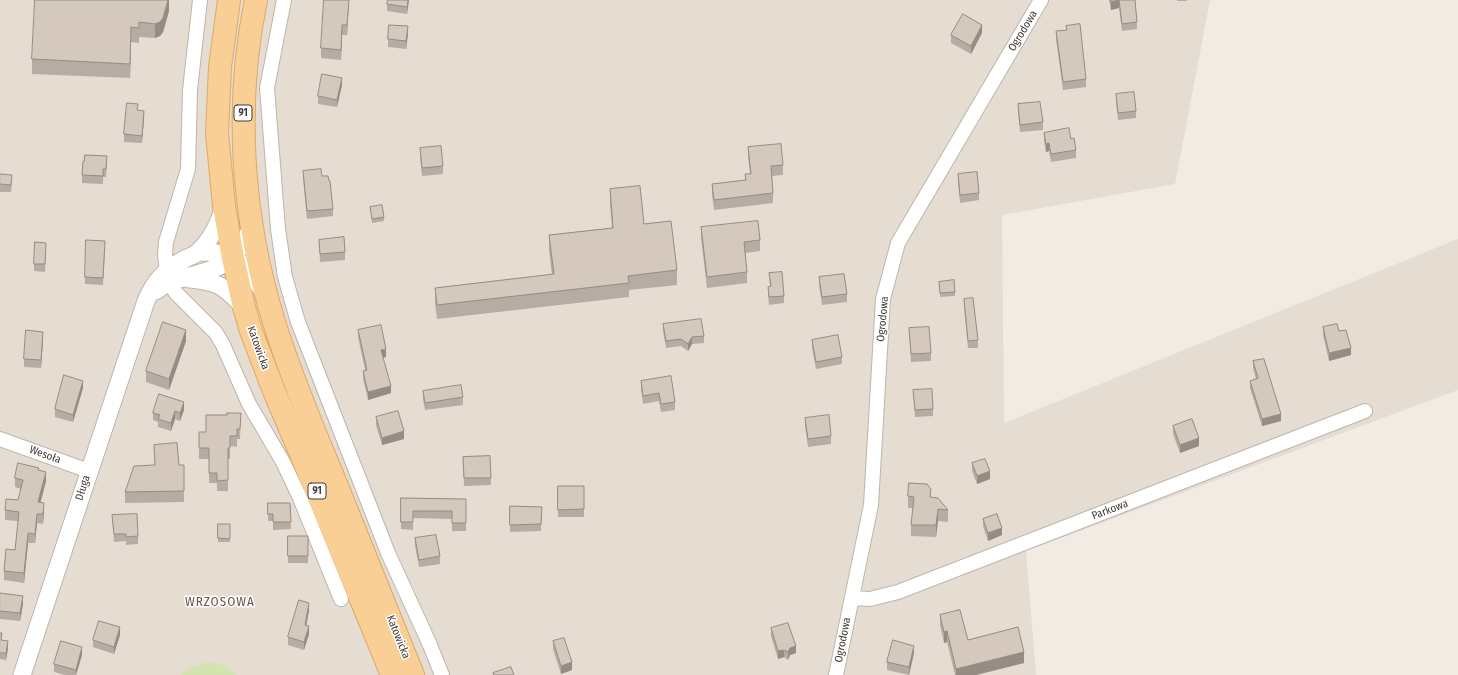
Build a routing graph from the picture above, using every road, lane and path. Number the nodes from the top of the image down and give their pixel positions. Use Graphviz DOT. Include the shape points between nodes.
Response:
graph roads {
  1 [pos="200,0"];
  2 [pos="229,0"];
  3 [pos="256,0"];
  4 [pos="284,0"];
  5 [pos="1041,0"];
  6 [pos="224,206"];
  7 [pos="252,226"];
  8 [pos="198,252"];
  9 [pos="233,258"];
  10 [pos="172,277"];
  11 [pos="267,298"];
  12 [pos="244,307"];
  13 [pos="1365,411"];
  14 [pos="0,439"];
  15 [pos="89,471"];
  16 [pos="852,598"];
  17 [pos="341,599"];
  18 [pos="22,675"];
  19 [pos="392,675"];
  20 [pos="413,675"];
  21 [pos="442,675"];
  22 [pos="836,675"];
  1 -- 10 [label="street" via="190,90 188,169 166,242 165,254"];
  2 -- 6 [label="main road, Katowicka / 91" via="220,67 217,133"];
  3 -- 7 [label="main road, Katowicka / 91" via="247,56 243,123"];
  4 -- 21 [label="street" via="267,88 278,229 285,277 298,322 388,553"];
  5 -- 16 [label="street, Ogrodowa" via="898,243 883,299 871,505"];
  6 -- 8 [label="street, Długa" via="212,237"];
  6 -- 9 [label="main road, Katowicka / 91"];
  7 -- 9 [label="street, Długa"];
  7 -- 11 [label="main road, Katowicka / 91"];
  8 -- 9 [label="street" via="218,252"];
  8 -- 10 [label="street, Długa"];
  9 -- 10 [label="street, Długa" via="217,267"];
  9 -- 11 [label="street" via="245,267"];
  9 -- 12 [label="main road, Katowicka / 91"];
  10 -- 12 [label="street" via="216,283"];
  10 -- 15 [label="street, Długa" via="152,287"];
  10 -- 17 [label="street" via="176,293 216,333 223,344 249,404 283,462 300,498"];
  11 -- 20 [label="main road, Katowicka / 91" via="310,421"];
  12 -- 19 [label="main road, Katowicka / 91" via="274,391"];
  13 -- 16 [label="street, Parkowa" via="898,592 870,599"];
  14 -- 15 [label="street, Wesoła"];
  15 -- 18 [label="street, Długa"];
  16 -- 22 [label="street, Ogrodowa"];
}
